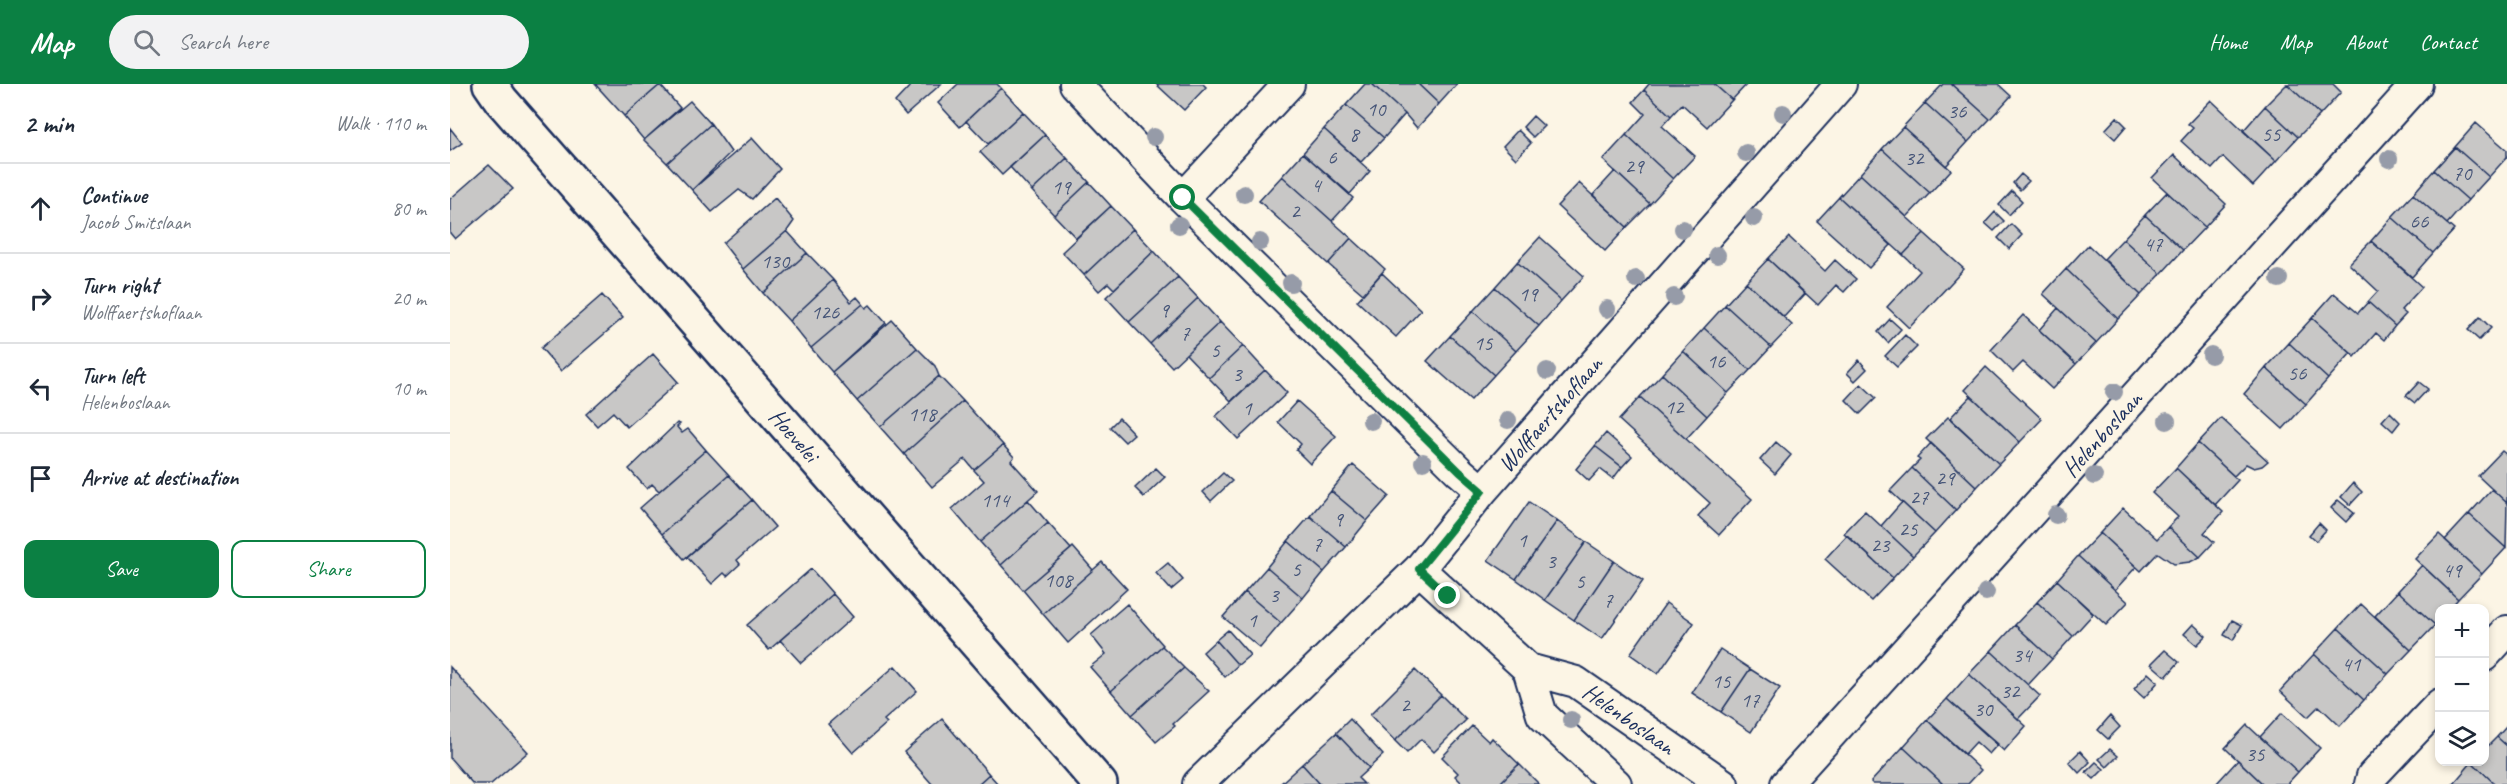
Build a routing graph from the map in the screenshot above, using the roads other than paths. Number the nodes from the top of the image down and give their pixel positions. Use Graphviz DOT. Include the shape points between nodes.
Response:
graph roads {
  1 [pos="490,84"];
  2 [pos="1075,84"];
  3 [pos="1289,84"];
  4 [pos="1841,84"];
  5 [pos="2417,84"];
  6 [pos="1183,198"];
  7 [pos="1482,491"];
  8 [pos="1419,569"];
  9 [pos="2507,631"];
  10 [pos="2489,651"];
  11 [pos="1528,669"];
  12 [pos="2435,708"];
  13 [pos="1100,784"];
  14 [pos="1198,784"];
  15 [pos="1616,784"];
  16 [pos="1723,784"];
  17 [pos="1786,784"];
  18 [pos="2370,784"];
  1 -- 13 [label="street, Hoevelei"];
  2 -- 6 [label="street"];
  3 -- 6 [label="street"];
  4 -- 7 [label="street, Wolffaertshoflaan"];
  5 -- 17 [label="street, Helenboslaan"];
  6 -- 7 [label="street"];
  7 -- 8 [label="street, Wolffaertshoflaan"];
  8 -- 11 [label="street, Helenboslaan"];
  8 -- 14 [label="street, Wolffaertshoflaan"];
  9 -- 10 [label="street"];
  11 -- 15 [label="street, Helenboslaan" via="1542,715"];
  11 -- 16 [label="street, Helenboslaan" via="1576,682"];
  12 -- 18 [label="street" via="2372,776"];
}
